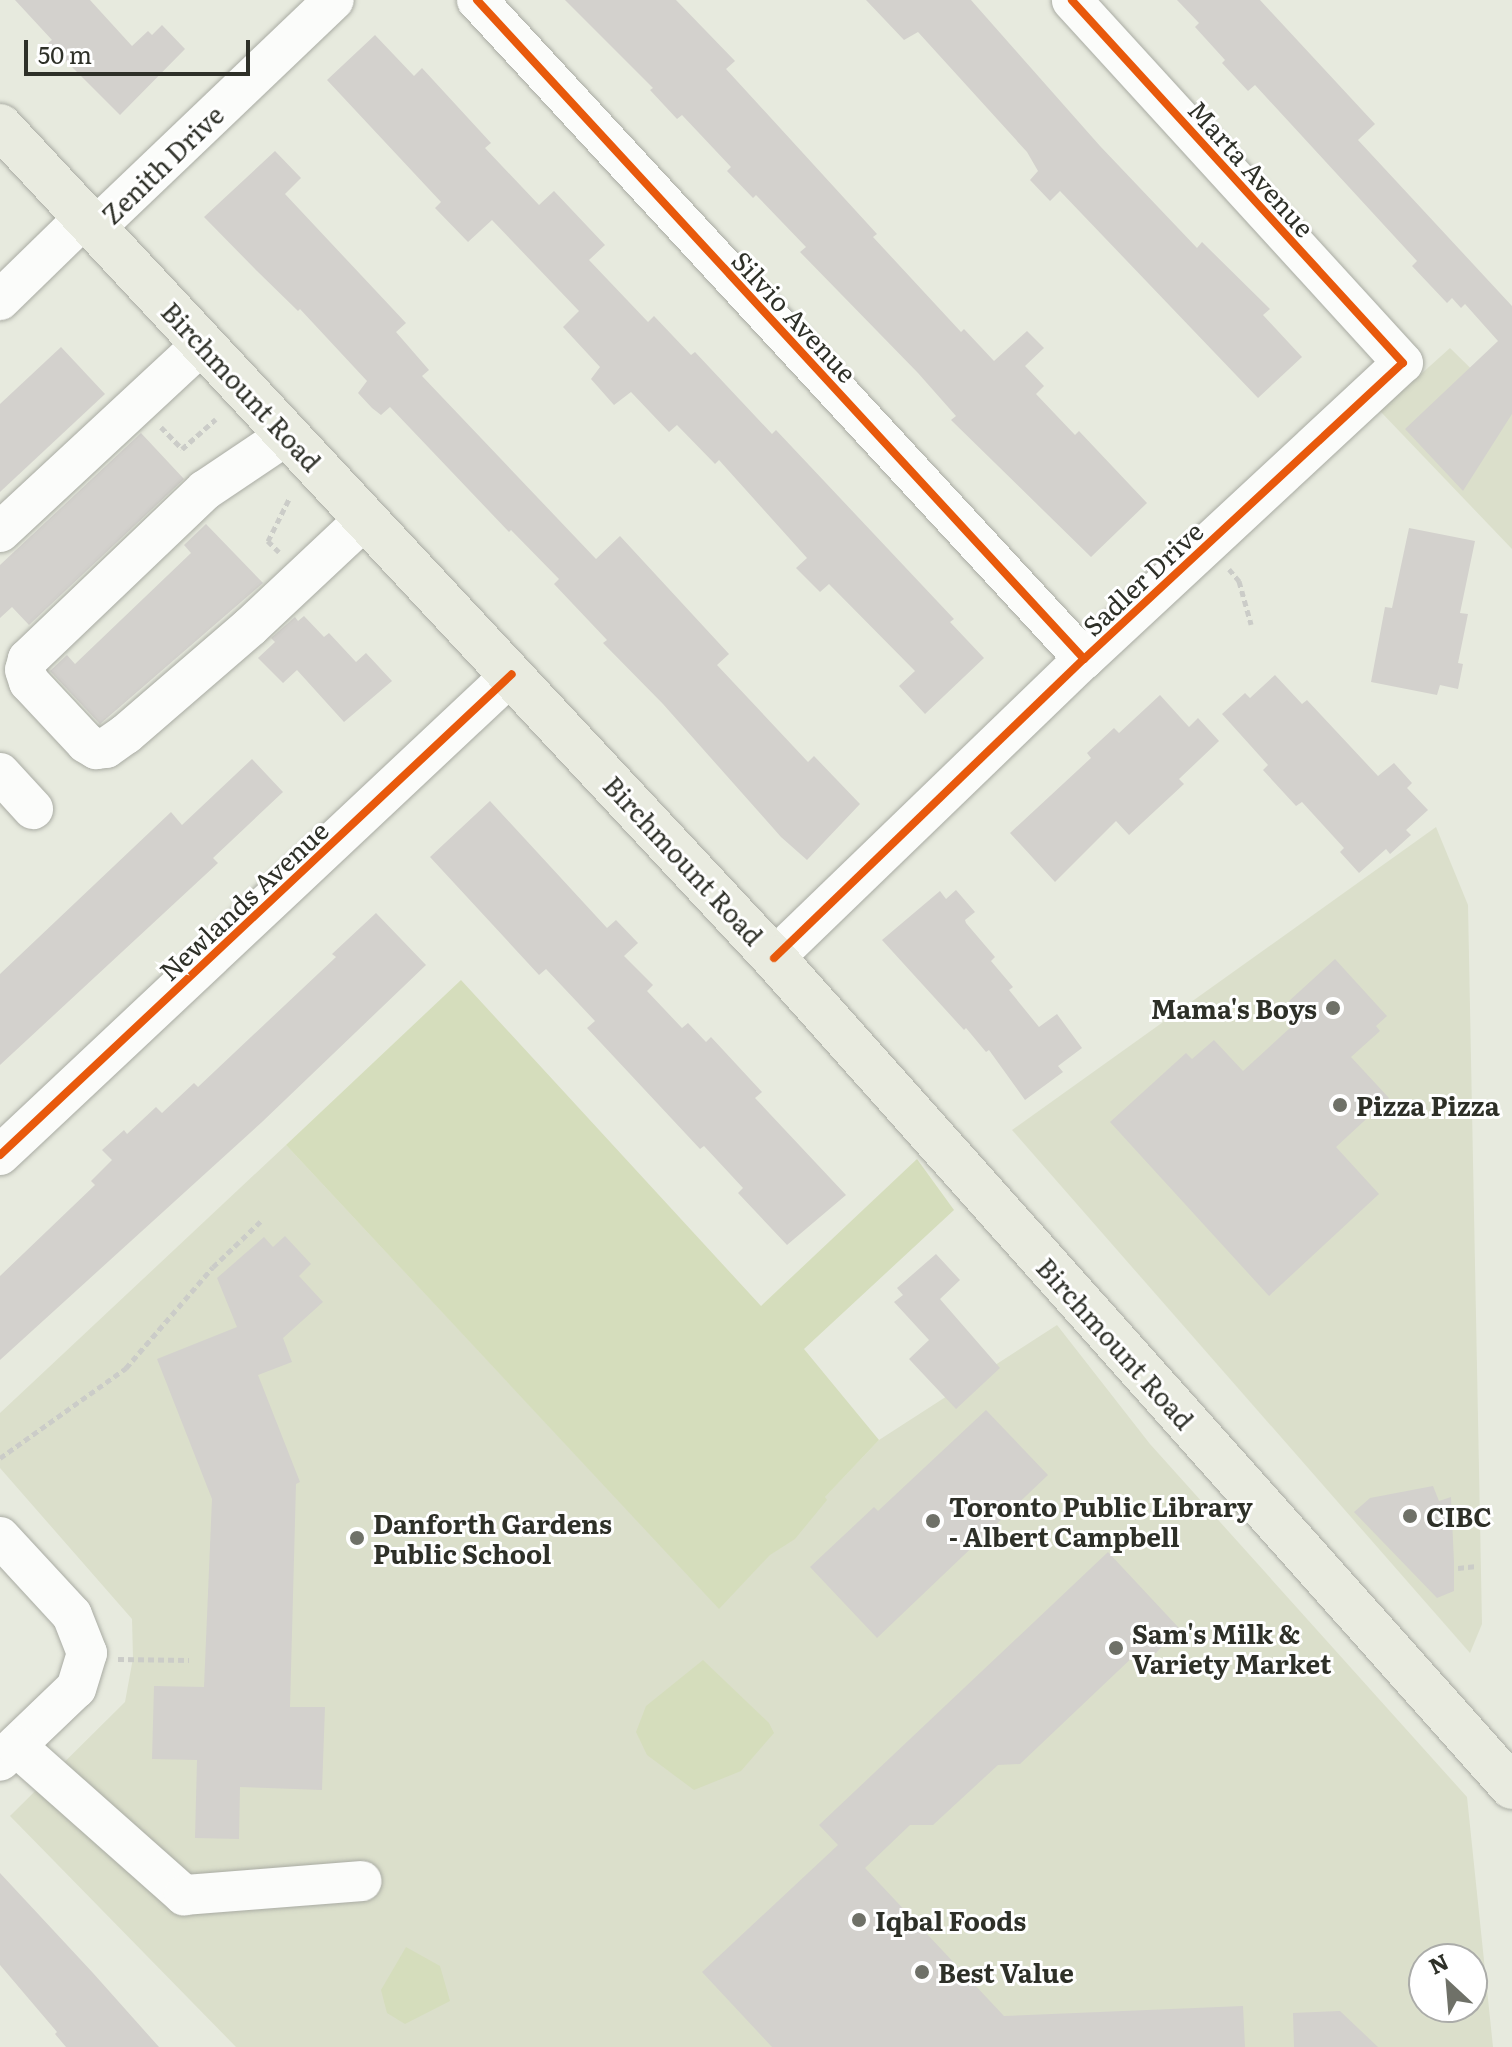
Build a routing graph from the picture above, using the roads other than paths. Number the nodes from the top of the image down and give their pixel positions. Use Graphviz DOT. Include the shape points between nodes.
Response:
graph roads {
  1 [pos="334,0"];
  2 [pos="477,0"];
  3 [pos="1072,0"];
  4 [pos="0,126"];
  5 [pos="90,223"];
  6 [pos="0,300"];
  7 [pos="202,344"];
  8 [pos="1403,363"];
  9 [pos="287,435"];
  10 [pos="365,519"];
  11 [pos="0,532"];
  12 [pos="1084,659"];
  13 [pos="512,674"];
  14 [pos="12,680"];
  15 [pos="0,773"];
  16 [pos="33,809"];
  17 [pos="774,958"];
  18 [pos="0,1155"];
  19 [pos="0,1537"];
  20 [pos="8,1753"];
  21 [pos="1512,1787"];
  22 [pos="361,1881"];
  1 -- 5 [label="street, Zenith Drive"];
  2 -- 12 [label="street, Silvio Avenue"];
  3 -- 8 [label="street, Marta Avenue"];
  4 -- 5 [label="main road, Birchmount Road"];
  5 -- 6 [label="street, Zenith Drive"];
  5 -- 7 [label="main road, Birchmount Road"];
  7 -- 9 [label="main road, Birchmount Road"];
  7 -- 11 [label="street"];
  8 -- 12 [label="street, Sadler Drive"];
  9 -- 10 [label="main road, Birchmount Road"];
  9 -- 14 [label="street" via="205,490 42,643"];
  10 -- 13 [label="main road, Birchmount Road"];
  10 -- 14 [label="street" via="106,748 86,743 29,682"];
  12 -- 17 [label="street, Sadler Drive"];
  13 -- 17 [label="main road, Birchmount Road"];
  13 -- 18 [label="street, Newlands Avenue"];
  15 -- 16 [label="street"];
  17 -- 21 [label="main road, Birchmount Road"];
  19 -- 20 [label="street" via="72,1615 87,1653 76,1688"];
  20 -- 22 [label="street" via="184,1895"];
}
